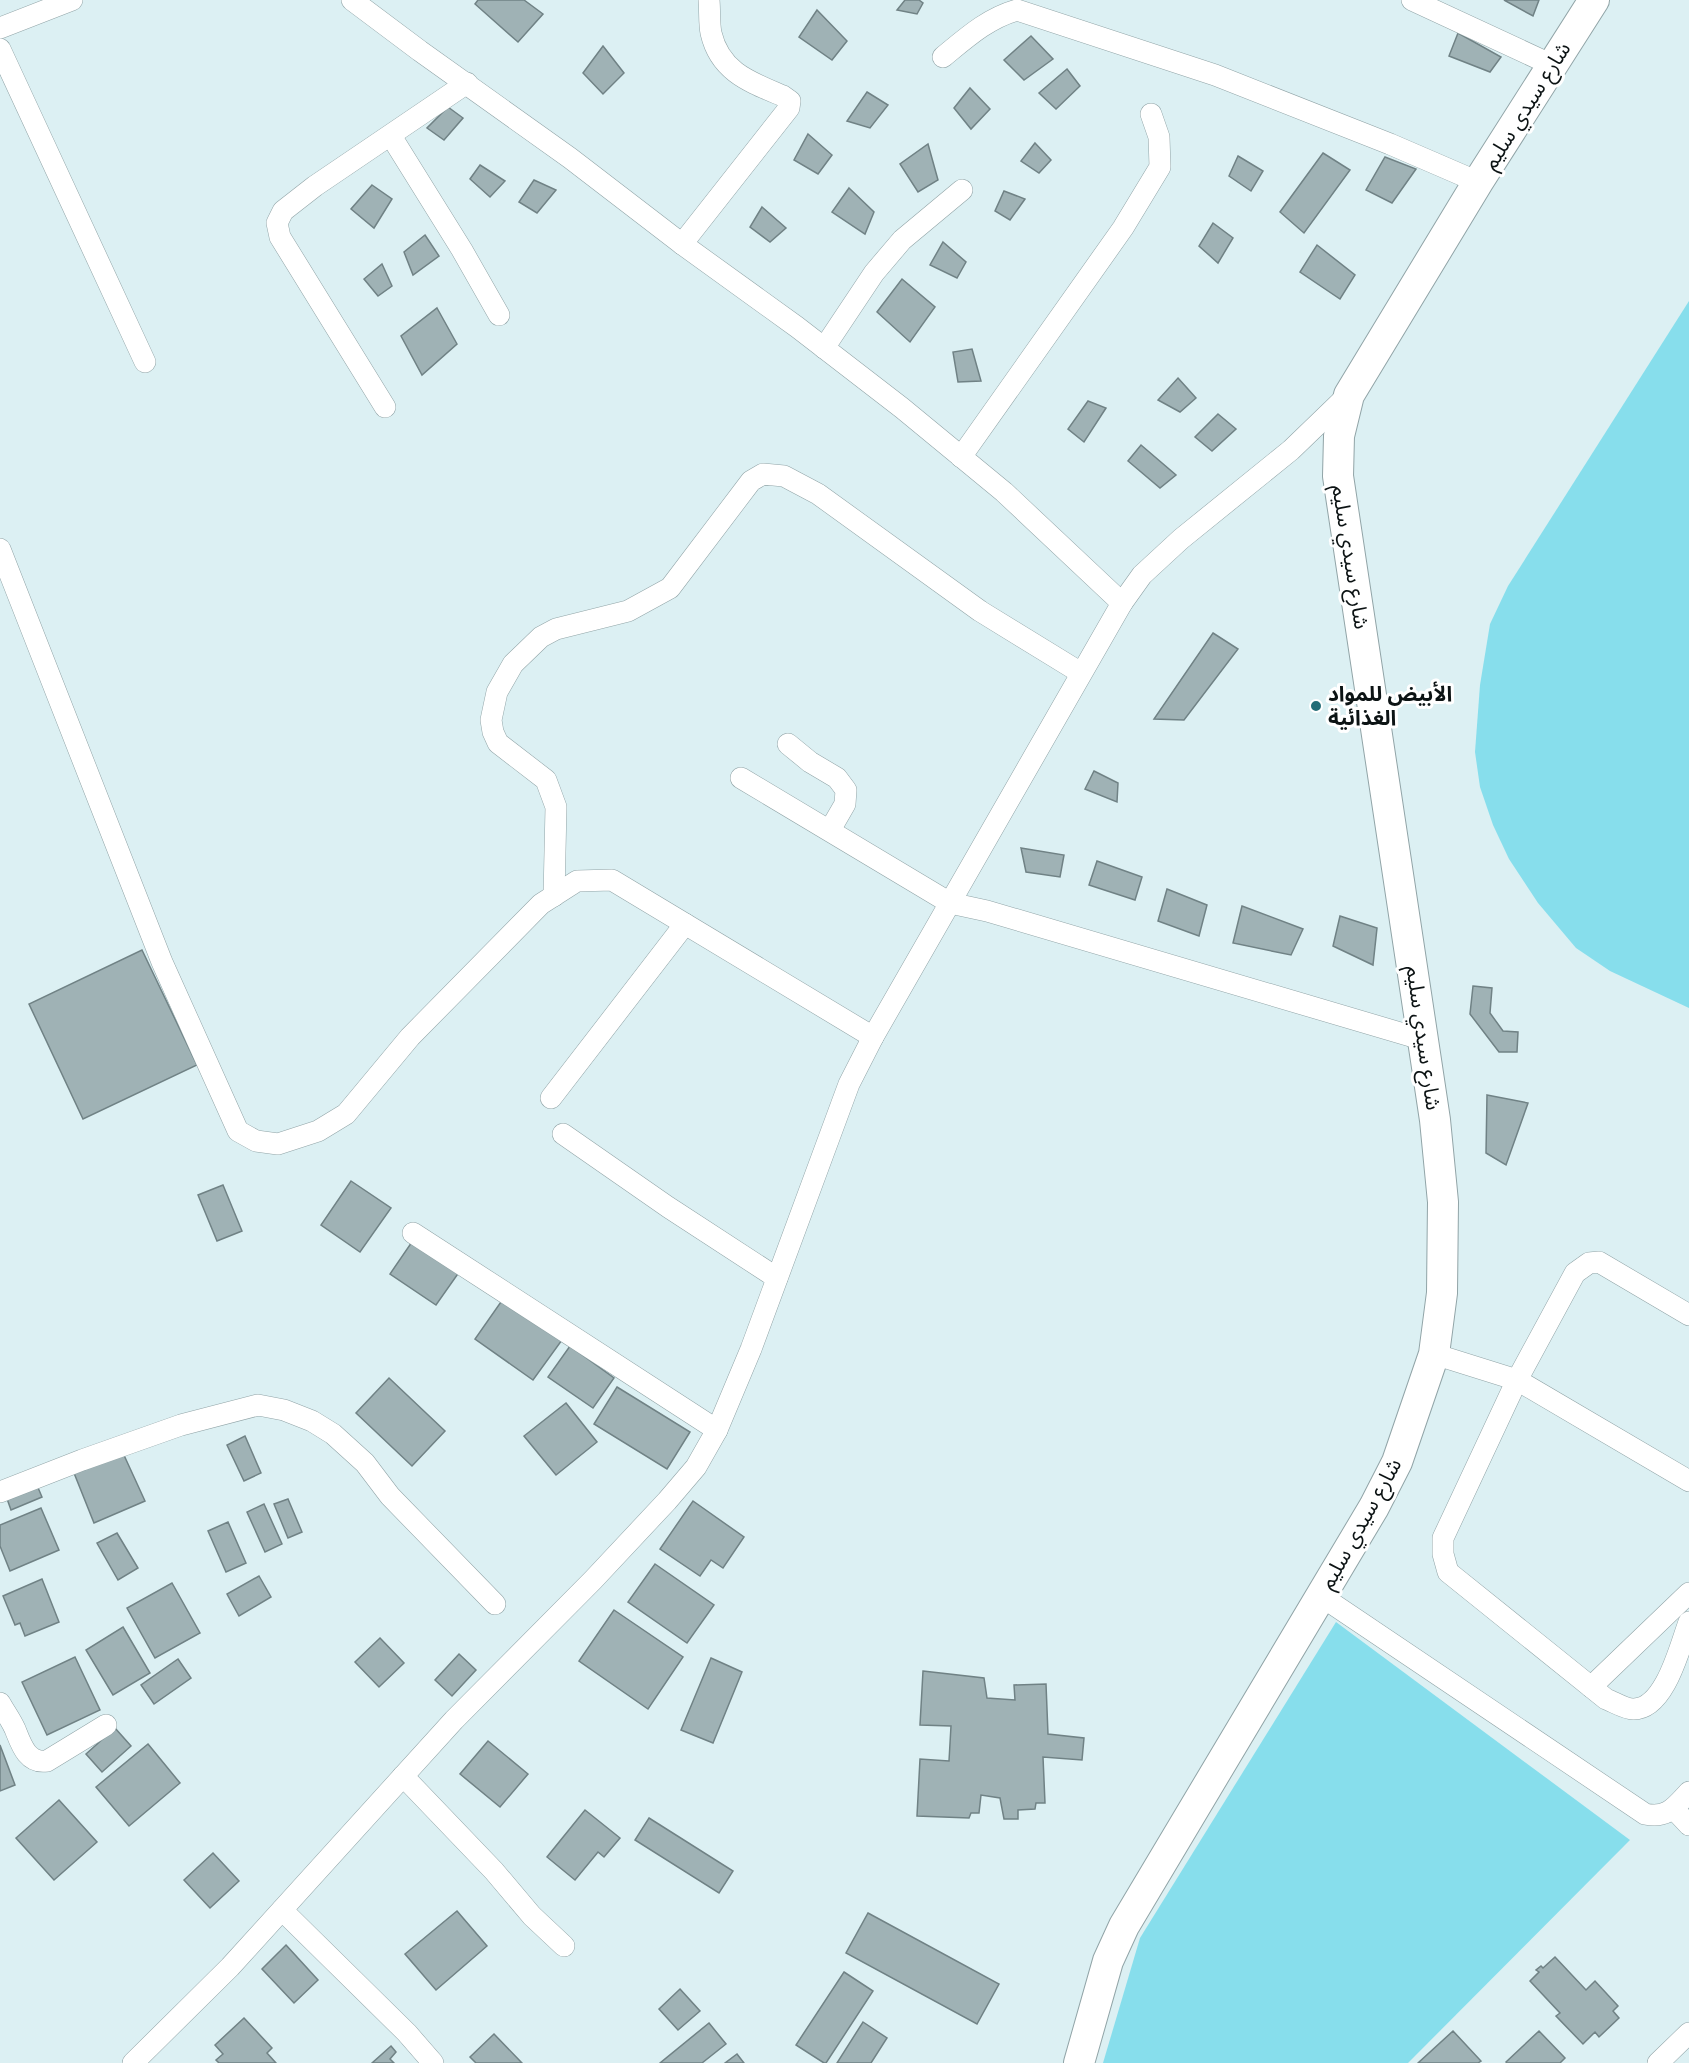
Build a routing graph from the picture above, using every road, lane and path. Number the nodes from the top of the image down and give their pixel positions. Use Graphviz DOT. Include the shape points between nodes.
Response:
graph roads {
  1 [pos="72,0"];
  2 [pos="352,0"];
  3 [pos="709,0"];
  4 [pos="1594,0"];
  5 [pos="1416,1"];
  6 [pos="0,28"];
  7 [pos="0,49"];
  8 [pos="943,57"];
  9 [pos="1551,65"];
  10 [pos="467,84"];
  11 [pos="1151,114"];
  12 [pos="391,136"];
  13 [pos="1478,182"];
  14 [pos="962,190"];
  15 [pos="682,244"];
  16 [pos="499,315"];
  17 [pos="824,348"];
  18 [pos="145,362"];
  19 [pos="1349,395"];
  20 [pos="385,407"];
  21 [pos="962,457"];
  22 [pos="0,549"];
  23 [pos="1122,603"];
  24 [pos="1082,673"];
  25 [pos="788,744"];
  26 [pos="741,778"];
  27 [pos="830,831"];
  28 [pos="554,896"];
  29 [pos="950,903"];
  30 [pos="685,924"];
  31 [pos="873,1037"];
  32 [pos="1424,1040"];
  33 [pos="551,1098"];
  34 [pos="562,1134"];
  35 [pos="413,1233"];
  36 [pos="777,1278"];
  37 [pos="1689,1315"];
  38 [pos="1434,1354"];
  39 [pos="1517,1380"];
  40 [pos="717,1430"];
  41 [pos="1689,1480"];
  42 [pos="0,1492"];
  43 [pos="1689,1593"];
  44 [pos="1321,1596"];
  45 [pos="495,1604"];
  46 [pos="1689,1622"];
  47 [pos="1591,1687"];
  48 [pos="0,1703"];
  49 [pos="106,1725"];
  50 [pos="403,1776"];
  51 [pos="1689,1792"];
  52 [pos="1674,1809"];
  53 [pos="1689,1825"];
  54 [pos="282,1910"];
  55 [pos="564,1946"];
  56 [pos="1689,2033"];
  57 [pos="133,2063"];
  58 [pos="433,2063"];
  59 [pos="1078,2063"];
  60 [pos="1658,2063"];
  1 -- 6 [label="street"];
  2 -- 10 [label="street"];
  3 -- 15 [label="street" via="711,34 722,61 734,73 790,101 789,108"];
  4 -- 9 [label="main road, شارع سيدي سليم"];
  5 -- 9 [label="street"];
  7 -- 18 [label="street"];
  8 -- 13 [label="street" via="1001,14 1017,10 1215,75"];
  9 -- 13 [label="main road, شارع سيدي سليم"];
  10 -- 12 [label="street"];
  10 -- 15 [label="street"];
  11 -- 21 [label="street" via="1159,137 1160,167 1123,228"];
  12 -- 16 [label="street"];
  12 -- 20 [label="street" via="315,186 283,211 277,223 280,237"];
  13 -- 19 [label="main road, شارع سيدي سليم"];
  14 -- 17 [label="street" via="902,240 874,273"];
  15 -- 17 [label="street"];
  17 -- 21 [label="street"];
  19 -- 23 [label="street" via="1291,450 1181,539 1142,575"];
  19 -- 32 [label="main road, شارع سيدي سليم" via="1339,435 1338,476"];
  21 -- 23 [label="street"];
  22 -- 28 [label="street" via="162,962 238,1131 256,1141 278,1144 318,1131 346,1114 410,1037"];
  23 -- 24 [label="street"];
  24 -- 28 [label="street" via="980,611 818,494 784,476 763,474 751,481 670,588 628,611 556,629 541,637 513,664 497,692 491,720 498,743 546,780 556,807"];
  24 -- 29 [label="street"];
  25 -- 27 [label="street" via="837,778 846,790 845,804"];
  26 -- 27 [label="street"];
  27 -- 29 [label="street"];
  28 -- 30 [label="street" via="577,881 612,880"];
  29 -- 31 [label="street"];
  29 -- 32 [label="street"];
  30 -- 31 [label="street"];
  30 -- 33 [label="street"];
  31 -- 36 [label="street" via="849,1084"];
  32 -- 38 [label="main road, شارع سيدي سليم" via="1443,1202 1442,1293"];
  34 -- 36 [label="street"];
  35 -- 40 [label="street"];
  36 -- 40 [label="street"];
  37 -- 39 [label="street" via="1599,1262 1589,1263 1575,1273"];
  38 -- 39 [label="street"];
  38 -- 44 [label="main road, شارع سيدي سليم" via="1397,1462"];
  39 -- 41 [label="street"];
  39 -- 47 [label="street" via="1443,1538 1443,1554 1448,1572"];
  40 -- 50 [label="street" via="696,1467 667,1501"];
  42 -- 45 [label="street" via="181,1425 258,1405 284,1410 333,1434 365,1463 390,1496"];
  43 -- 47 [label="street"];
  44 -- 52 [label="street" via="1645,1814 1657,1817"];
  44 -- 59 [label="main road, شارع سيدي سليم" via="1124,1926 1108,1961"];
  46 -- 47 [label="street" via="1664,1688 1646,1707 1632,1710 1606,1699"];
  48 -- 49 [label="street" via="23,1749 42,1762"];
  50 -- 54 [label="street"];
  50 -- 55 [label="street"];
  51 -- 52 [label="street"];
  52 -- 53 [label="street"];
  54 -- 57 [label="street"];
  54 -- 58 [label="street"];
  56 -- 60 [label="street"];
}
